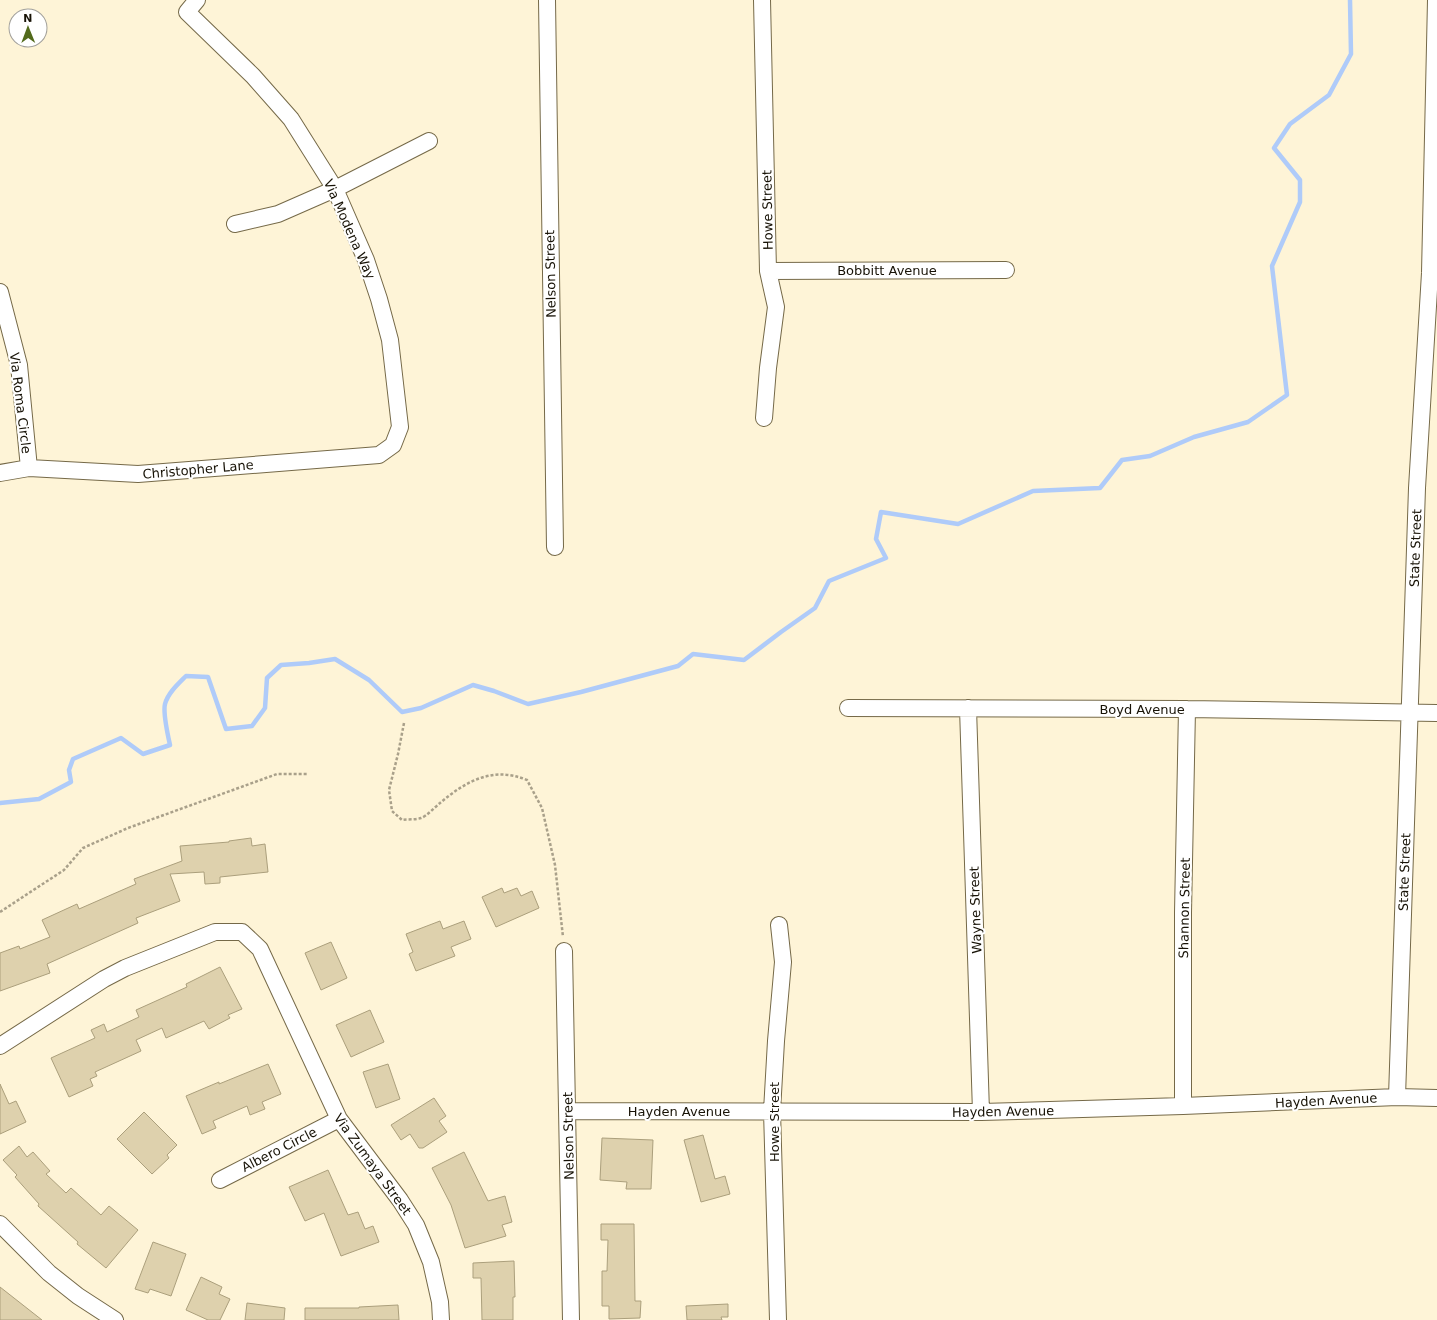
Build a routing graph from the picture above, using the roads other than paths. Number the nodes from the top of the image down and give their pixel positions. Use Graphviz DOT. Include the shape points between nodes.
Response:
graph roads {
  1 [pos="546,0"];
  2 [pos="762,0"];
  3 [pos="1436,0"];
  4 [pos="192,6"];
  5 [pos="429,141"];
  6 [pos="335,189"];
  7 [pos="235,224"];
  8 [pos="1006,270"];
  9 [pos="768,271"];
  10 [pos="1433,274"];
  11 [pos="0,292"];
  12 [pos="764,418"];
  13 [pos="394,446"];
  14 [pos="29,468"];
  15 [pos="0,473"];
  16 [pos="555,547"];
  17 [pos="848,708"];
  18 [pos="968,708"];
  19 [pos="1188,709"];
  20 [pos="1410,712"];
  21 [pos="1437,713"];
  22 [pos="779,925"];
  23 [pos="564,951"];
  24 [pos="0,1046"];
  25 [pos="1397,1097"];
  26 [pos="1437,1098"];
  27 [pos="1183,1106"];
  28 [pos="568,1111"];
  29 [pos="772,1111"];
  30 [pos="981,1112"];
  31 [pos="339,1119"];
  32 [pos="220,1180"];
  33 [pos="0,1224"];
  34 [pos="115,1320"];
  35 [pos="441,1320"];
  36 [pos="571,1320"];
  37 [pos="778,1320"];
  1 -- 16 [label="street, Nelson Street"];
  2 -- 9 [label="street, Howe Street"];
  3 -- 10 [label="street, State Street"];
  4 -- 6 [label="street, Via Modena Way" via="291,119"];
  5 -- 6 [label="street"];
  6 -- 7 [label="street" via="278,214"];
  6 -- 13 [label="street, Via Modena Way" via="366,260 390,340 400,427"];
  8 -- 9 [label="street, Bobbitt Avenue"];
  9 -- 12 [label="street, Howe Street" via="776,307"];
  10 -- 20 [label="street, State Street" via="1418,488"];
  11 -- 14 [label="street, Via Roma Circle" via="19,365"];
  13 -- 14 [label="street, Christopher Lane" via="379,455 138,474"];
  14 -- 15 [label="street, Christopher Lane"];
  17 -- 18 [label="street, Boyd Avenue"];
  18 -- 19 [label="street, Boyd Avenue"];
  18 -- 30 [label="street, Wayne Street"];
  19 -- 20 [label="street, Boyd Avenue"];
  19 -- 27 [label="street, Shannon Street" via="1183,913"];
  20 -- 21 [label="street, Boyd Avenue"];
  20 -- 25 [label="street, State Street"];
  22 -- 29 [label="street, Howe Street" via="783,962"];
  23 -- 28 [label="street, Nelson Street"];
  24 -- 31 [label="street, Via Zumaya Street" via="125,968 215,932 242,932 260,949"];
  25 -- 26 [label="street, Hayden Avenue"];
  25 -- 27 [label="street, Hayden Avenue"];
  27 -- 30 [label="street, Hayden Avenue"];
  28 -- 29 [label="street, Hayden Avenue"];
  28 -- 36 [label="street, Nelson Street"];
  29 -- 30 [label="street, Hayden Avenue"];
  29 -- 37 [label="street, Howe Street"];
  31 -- 32 [label="street, Albero Circle"];
  31 -- 35 [label="street, Via Zumaya Street" via="416,1224 431,1262 440,1302"];
  33 -- 34 [label="street" via="50,1273 78,1296"];
}
